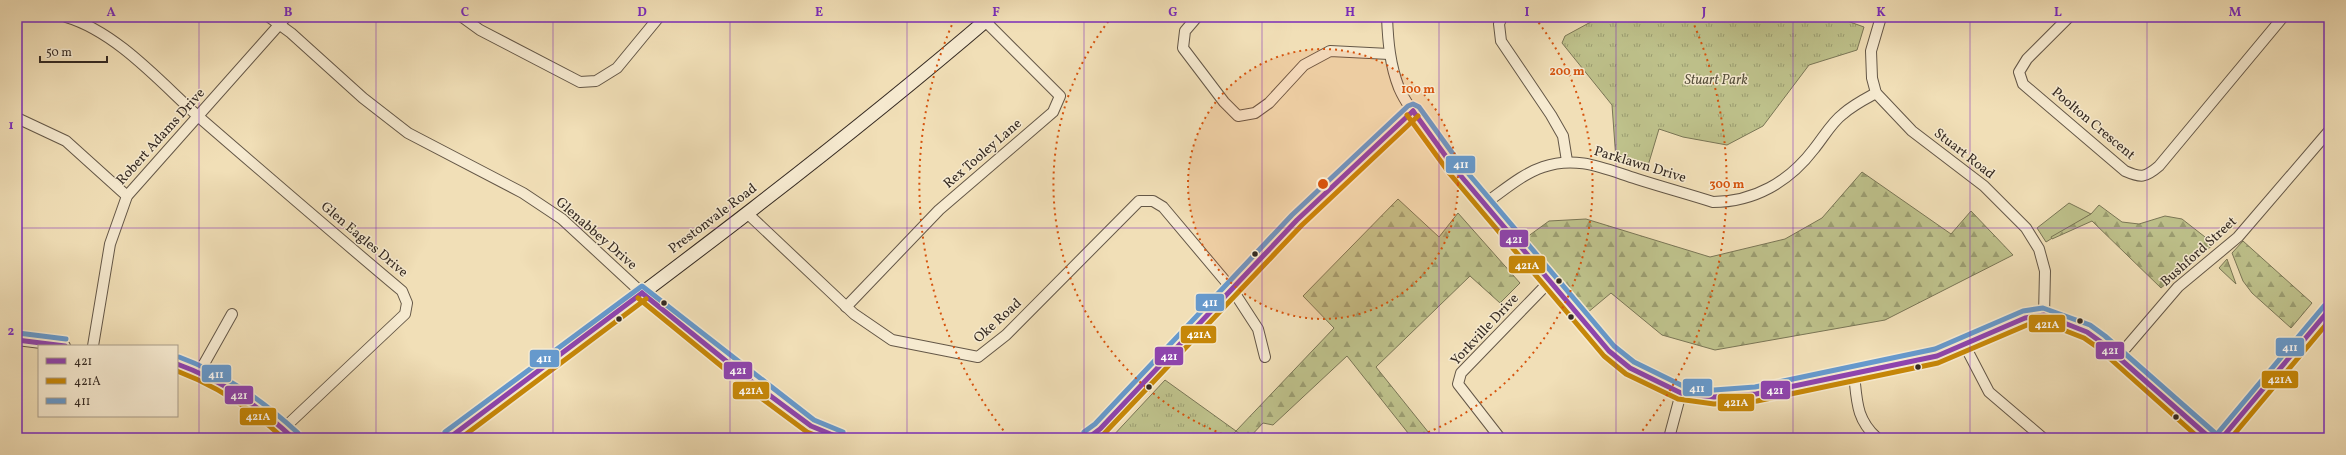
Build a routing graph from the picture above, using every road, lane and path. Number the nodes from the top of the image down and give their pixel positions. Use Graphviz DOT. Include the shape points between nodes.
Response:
graph roads {
  1 [pos="66,17"];
  2 [pos="269,17"];
  3 [pos="286,17"];
  4 [pos="462,17"];
  5 [pos="659,17"];
  6 [pos="1198,17"];
  7 [pos="1387,17"];
  8 [pos="1502,17"];
  9 [pos="1882,17"];
  10 [pos="2069,17"];
  11 [pos="2283,17"];
  12 [pos="988,19"];
  13 [pos="280,25"];
  14 [pos="1389,54"];
  15 [pos="1876,93"];
  16 [pos="1413,111"];
  17 [pos="199,116"];
  18 [pos="17,118"];
  19 [pos="2329,131"];
  20 [pos="1566,161"];
  21 [pos="126,196"];
  22 [pos="1484,204"];
  23 [pos="748,214"];
  24 [pos="1550,281"];
  25 [pos="1232,289"];
  26 [pos="642,293"];
  27 [pos="846,307"];
  28 [pos="2329,310"];
  29 [pos="232,314"];
  30 [pos="2044,315"];
  31 [pos="17,340"];
  32 [pos="1964,344"];
  33 [pos="57,345"];
  34 [pos="93,345"];
  35 [pos="1265,357"];
  36 [pos="2118,357"];
  37 [pos="178,364"];
  38 [pos="200,371"];
  39 [pos="1854,374"];
  40 [pos="1681,393"];
  41 [pos="283,429"];
  42 [pos="293,438"];
  43 [pos="448,438"];
  44 [pos="840,438"];
  45 [pos="1088,438"];
  46 [pos="1500,438"];
  47 [pos="1669,438"];
  48 [pos="1877,438"];
  49 [pos="2043,438"];
  50 [pos="2210,438"];
  51 [pos="2222,438"];
  1 -- 17 [label="street, Glen Eagles Drive" via="80,21 126,51"];
  2 -- 13 [label="street, Glenabbey Drive"];
  3 -- 13 [label="street, Robert Adams Drive"];
  4 -- 5 [label="street" via="480,30 580,82 596,81 617,68"];
  6 -- 14 [label="street" via="1185,31 1183,48 1224,102 1238,116 1255,114 1304,65 1330,51"];
  7 -- 14 [label="street"];
  8 -- 20 [label="street" via="1499,24 1501,41 1563,136"];
  9 -- 15 [label="street" via="1871,51 1872,78"];
  10 -- 11 [label="street, Poolton Crescent" via="2027,59 2019,72 2023,84 2125,171 2138,177 2149,174 2158,166"];
  12 -- 23 [label="street, Prestonvale Road" via="880,110"];
  12 -- 27 [label="street, Rex Tooley Lane" via="1060,96 1053,112 939,210"];
  13 -- 17 [label="street, Robert Adams Drive"];
  13 -- 26 [label="street, Glenabbey Drive" via="363,98 408,133 524,193 562,219"];
  14 -- 16 [label="street" via="1400,89"];
  15 -- 20 [label="street, Parklawn Drive" via="1842,114 1802,165 1781,181 1747,198 1729,202 1713,202 1594,164"];
  15 -- 30 [label="street, Stuart Road" via="1912,131 1984,186 2026,228 2039,249 2045,271"];
  16 -- 22 [label="street"];
  16 -- 25 [label="street" via="1297,220"];
  17 -- 21 [label="street, Robert Adams Drive"];
  17 -- 41 [label="street, Glen Eagles Drive" via="402,291 407,303 405,314"];
  18 -- 21 [label="street" via="66,141"];
  19 -- 36 [label="street, Bushford Street" via="2238,237 2178,287"];
  20 -- 22 [label="street, Parklawn Drive" via="1543,167 1525,176"];
  21 -- 34 [label="street, Robert Adams Drive" via="110,244"];
  22 -- 24 [label="street"];
  23 -- 26 [label="street, Prestonvale Road"];
  23 -- 27 [label="street, Oke Road"];
  24 -- 40 [label="street" via="1610,351 1630,368"];
  24 -- 46 [label="street, Yorkville Drive" via="1461,373 1458,384"];
  25 -- 27 [label="street, Oke Road" via="1163,207 1153,201 1139,201 1006,335 978,357 892,340"];
  25 -- 35 [label="street, Oke Road" via="1258,329"];
  25 -- 45 [label="street" via="1100,429"];
  26 -- 43 [label="street, Prestonvale Road"];
  26 -- 44 [label="street, Glenabbey Drive" via="811,426"];
  28 -- 51 [label="street"];
  29 -- 38 [label="street"];
  30 -- 32 [label="street" via="2025,318"];
  30 -- 36 [label="street" via="2087,332"];
  31 -- 33 [label="street"];
  32 -- 39 [label="street" via="1937,356"];
  32 -- 49 [label="street" via="1989,392"];
  36 -- 50 [label="street"];
  37 -- 38 [label="street"];
  38 -- 41 [label="street" via="229,386"];
  39 -- 40 [label="street" via="1756,394 1714,397"];
  39 -- 48 [label="street" via="1859,415 1867,429"];
  40 -- 47 [label="street"];
  41 -- 42 [label="street"];
}
